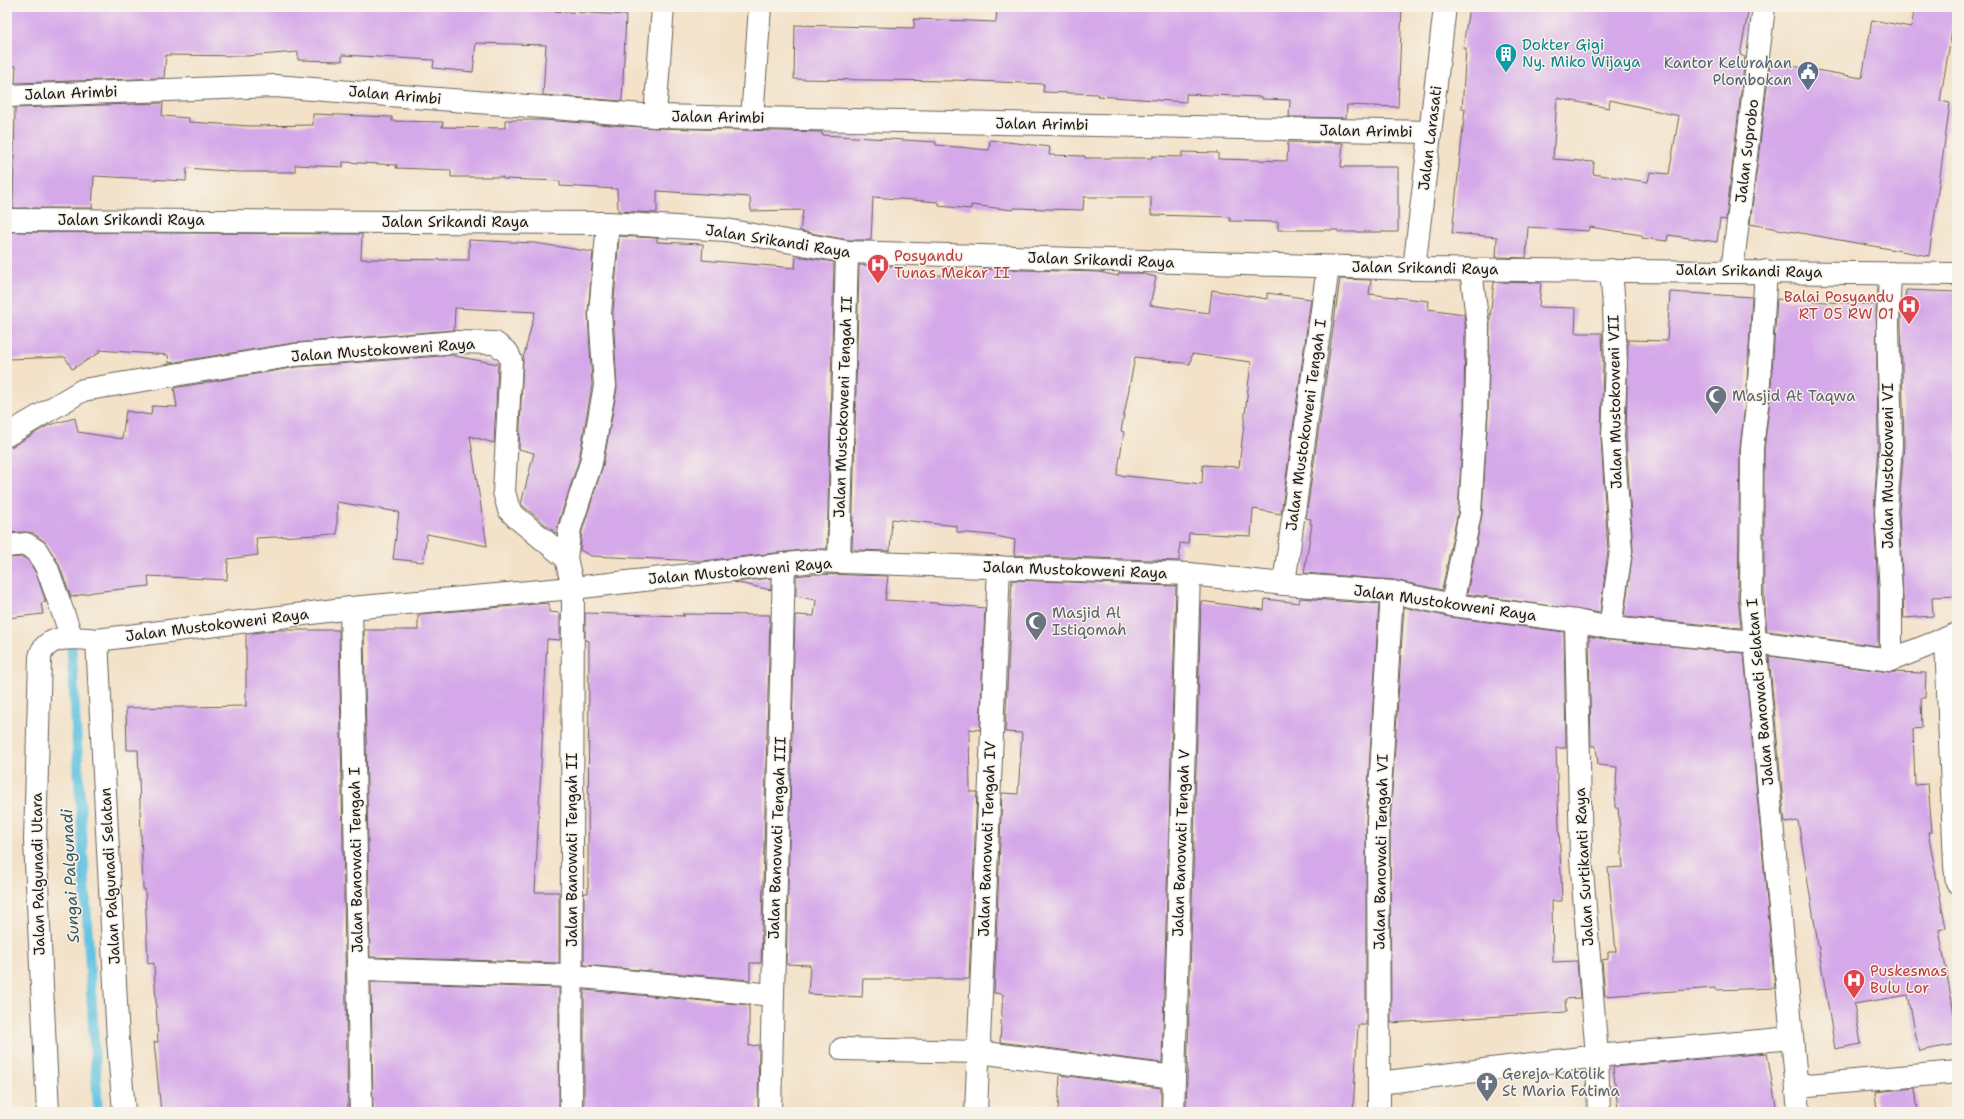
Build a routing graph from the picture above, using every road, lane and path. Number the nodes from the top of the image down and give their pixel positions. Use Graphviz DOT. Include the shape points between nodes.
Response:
graph roads {
  1 [pos="663,7"];
  2 [pos="760,7"];
  3 [pos="1445,7"];
  4 [pos="1764,7"];
  5 [pos="7,96"];
  6 [pos="655,116"];
  7 [pos="752,118"];
  8 [pos="1430,132"];
  9 [pos="7,220"];
  10 [pos="608,223"];
  11 [pos="847,252"];
  12 [pos="1328,267"];
  13 [pos="1414,269"];
  14 [pos="1471,270"];
  15 [pos="1611,270"];
  16 [pos="1732,271"];
  17 [pos="1766,271"];
  18 [pos="1890,273"];
  19 [pos="1957,274"];
  20 [pos="7,435"];
  21 [pos="7,546"];
  22 [pos="566,558"];
  23 [pos="839,562"];
  24 [pos="784,564"];
  25 [pos="999,567"];
  26 [pos="1189,574"];
  27 [pos="1284,584"];
  28 [pos="573,588"];
  29 [pos="1392,592"];
  30 [pos="1452,605"];
  31 [pos="351,608"];
  32 [pos="1576,621"];
  33 [pos="1610,628"];
  34 [pos="1951,637"];
  35 [pos="62,640"];
  36 [pos="97,640"];
  37 [pos="1755,642"];
  38 [pos="1891,660"];
  39 [pos="1957,882"];
  40 [pos="359,969"];
  41 [pos="572,976"];
  42 [pos="773,995"];
  43 [pos="1792,1038"];
  44 [pos="842,1049"];
  45 [pos="978,1052"];
  46 [pos="1597,1056"];
  47 [pos="1957,1072"];
  48 [pos="1174,1077"];
  49 [pos="1379,1083"];
  50 [pos="1797,1086"];
  51 [pos="48,1112"];
  52 [pos="124,1112"];
  53 [pos="361,1112"];
  54 [pos="571,1112"];
  55 [pos="770,1112"];
  56 [pos="976,1112"];
  57 [pos="1173,1112"];
  58 [pos="1379,1112"];
  59 [pos="1599,1112"];
  60 [pos="1800,1112"];
  1 -- 6 [label="street"];
  2 -- 7 [label="street"];
  3 -- 8 [label="street, Jalan Larasati"];
  4 -- 16 [label="street, Jalan Suprobo"];
  5 -- 6 [label="street, Jalan Arimbi" via="276,86"];
  6 -- 7 [label="street, Jalan Arimbi"];
  7 -- 8 [label="street, Jalan Arimbi"];
  8 -- 13 [label="street, Jalan Larasati"];
  9 -- 10 [label="street, Jalan Srikandi Raya"];
  10 -- 11 [label="street, Jalan Srikandi Raya" via="726,230"];
  10 -- 22 [label="street" via="600,313 605,386 592,463 570,528"];
  11 -- 12 [label="street, Jalan Srikandi Raya"];
  11 -- 23 [label="street, Jalan Mustokoweni Tengah II"];
  12 -- 13 [label="street, Jalan Srikandi Raya"];
  12 -- 27 [label="street, Jalan Mustokoweni Tengah I"];
  13 -- 14 [label="street, Jalan Srikandi Raya"];
  14 -- 15 [label="street, Jalan Srikandi Raya"];
  14 -- 30 [label="street" via="1478,326 1476,422 1470,513"];
  15 -- 16 [label="street, Jalan Srikandi Raya"];
  15 -- 33 [label="street, Jalan Mustokoweni VII" via="1616,363 1613,437 1621,551"];
  16 -- 17 [label="street, Jalan Srikandi Raya"];
  17 -- 18 [label="street, Jalan Srikandi Raya"];
  17 -- 37 [label="street, Jalan Banowati Selatan I" via="1752,456 1751,598"];
  18 -- 19 [label="street, Jalan Srikandi Raya"];
  18 -- 38 [label="street, Jalan Mustokoweni VI" via="1888,339 1891,444 1886,511 1891,592"];
  20 -- 22 [label="street, Jalan Mustokoweni Raya" via="83,390 295,355 456,342 495,344 508,353 511,361 504,492 506,502 517,518"];
  21 -- 35 [label="street" via="26,544 37,551 47,568"];
  22 -- 28 [label="street"];
  23 -- 24 [label="street, Jalan Mustokoweni Raya"];
  23 -- 25 [label="street, Jalan Mustokoweni Raya"];
  24 -- 28 [label="street, Jalan Mustokoweni Raya"];
  24 -- 42 [label="street, Jalan Banowati Tengah III"];
  25 -- 26 [label="street, Jalan Mustokoweni Raya"];
  25 -- 45 [label="street, Jalan Banowati Tengah IV"];
  26 -- 27 [label="street, Jalan Mustokoweni Raya"];
  26 -- 48 [label="street, Jalan Banowati Tengah V"];
  27 -- 29 [label="street, Jalan Mustokoweni Raya"];
  28 -- 31 [label="street, Jalan Mustokoweni Raya"];
  28 -- 41 [label="street, Jalan Banowati Tengah II"];
  29 -- 30 [label="street, Jalan Mustokoweni Raya"];
  29 -- 49 [label="street, Jalan Banowati Tengah VI" via="1378,822"];
  30 -- 32 [label="street, Jalan Mustokoweni Raya"];
  31 -- 36 [label="street, Jalan Mustokoweni Raya"];
  31 -- 40 [label="street, Jalan Banowati Tengah I"];
  32 -- 33 [label="street, Jalan Mustokoweni Raya"];
  32 -- 46 [label="street, Jalan Surtikanti Raya" via="1581,858"];
  33 -- 37 [label="street, Jalan Mustokoweni Raya"];
  34 -- 38 [label="street"];
  34 -- 39 [label="street"];
  35 -- 36 [label="street, Jalan Mustokoweni Raya"];
  35 -- 51 [label="street, Jalan Palgunadi Utara" via="43,649 40,657 34,841"];
  36 -- 52 [label="street, Jalan Palgunadi Selatan"];
  37 -- 38 [label="street, Jalan Mustokoweni Raya"];
  37 -- 43 [label="street, Jalan Banowati Selatan I"];
  40 -- 41 [label="street"];
  40 -- 53 [label="street, Jalan Banowati Tengah I"];
  41 -- 42 [label="street"];
  41 -- 54 [label="street, Jalan Banowati Tengah II"];
  42 -- 55 [label="street, Jalan Banowati Tengah III"];
  43 -- 46 [label="street"];
  43 -- 50 [label="street, Jalan Banowati Selatan I"];
  44 -- 45 [label="street"];
  45 -- 48 [label="street"];
  45 -- 56 [label="street, Jalan Banowati Tengah IV"];
  46 -- 49 [label="street"];
  46 -- 59 [label="street, Jalan Surtikanti Raya"];
  47 -- 50 [label="street"];
  48 -- 57 [label="street, Jalan Banowati Tengah V"];
  49 -- 58 [label="street, Jalan Banowati Tengah VI"];
  50 -- 60 [label="street, Jalan Banowati Selatan I"];
}
